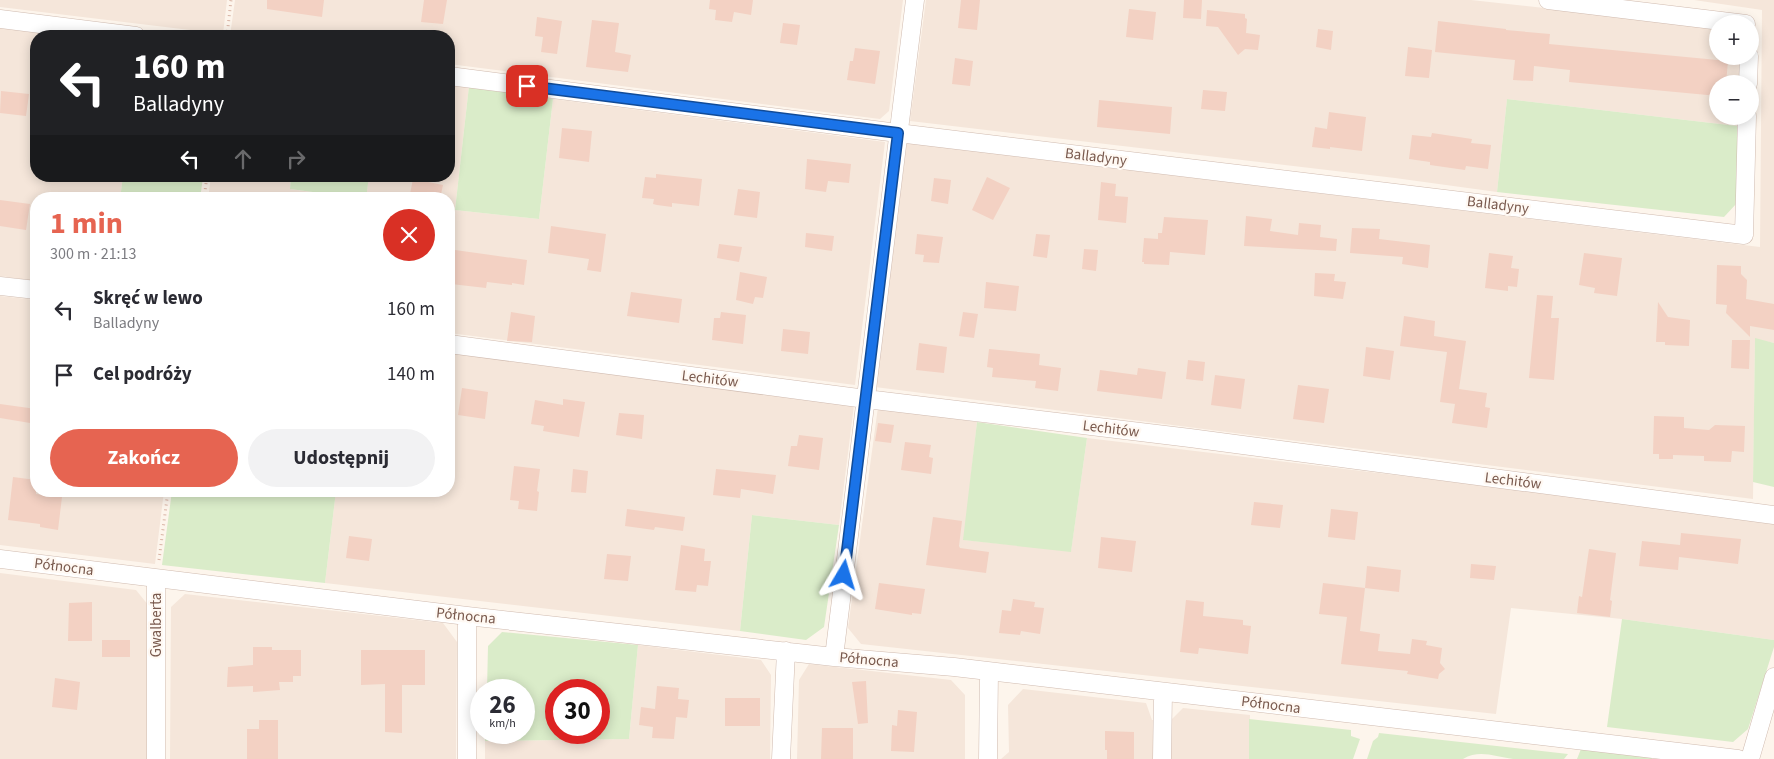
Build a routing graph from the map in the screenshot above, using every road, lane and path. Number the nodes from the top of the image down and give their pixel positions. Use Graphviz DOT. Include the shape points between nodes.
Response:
graph roads {
  1 [pos="231,0"];
  2 [pos="915,0"];
  3 [pos="1548,0"];
  4 [pos="0,19"];
  5 [pos="1709,20"];
  6 [pos="88,30"];
  7 [pos="227,30"];
  8 [pos="455,77"];
  9 [pos="1747,125"];
  10 [pos="898,133"];
  11 [pos="0,286"];
  12 [pos="30,289"];
  13 [pos="455,345"];
  14 [pos="866,399"];
  15 [pos="167,497"];
  16 [pos="1774,515"];
  17 [pos="0,559"];
  18 [pos="156,578"];
  19 [pos="467,616"];
  20 [pos="786,650"];
  21 [pos="834,657"];
  22 [pos="990,672"];
  23 [pos="1774,677"];
  24 [pos="1162,692"];
  25 [pos="156,759"];
  26 [pos="467,759"];
  27 [pos="781,759"];
  28 [pos="988,759"];
  29 [pos="1162,759"];
  30 [pos="1738,759"];
  31 [pos="1750,759"];
  1 -- 7 [label="path"];
  2 -- 10 [label="street"];
  3 -- 5 [label="street"];
  4 -- 6 [label="street"];
  8 -- 10 [label="street, Balladyny"];
  9 -- 10 [label="street, Balladyny" via="1744,235"];
  10 -- 14 [label="street"];
  11 -- 12 [label="street"];
  13 -- 14 [label="street, Lechitów"];
  14 -- 16 [label="street, Lechitów"];
  14 -- 21 [label="street"];
  15 -- 18 [label="path, Gwalberta"];
  17 -- 18 [label="street, Północna"];
  18 -- 19 [label="street, Północna"];
  18 -- 25 [label="street, Gwalberta"];
  19 -- 20 [label="street, Północna"];
  19 -- 26 [label="street"];
  20 -- 21 [label="street, Północna"];
  20 -- 27 [label="street"];
  21 -- 22 [label="street, Północna"];
  22 -- 24 [label="street, Północna"];
  22 -- 28 [label="street"];
  23 -- 31 [label="street"];
  24 -- 29 [label="street"];
  24 -- 30 [label="street, Północna"];
}
